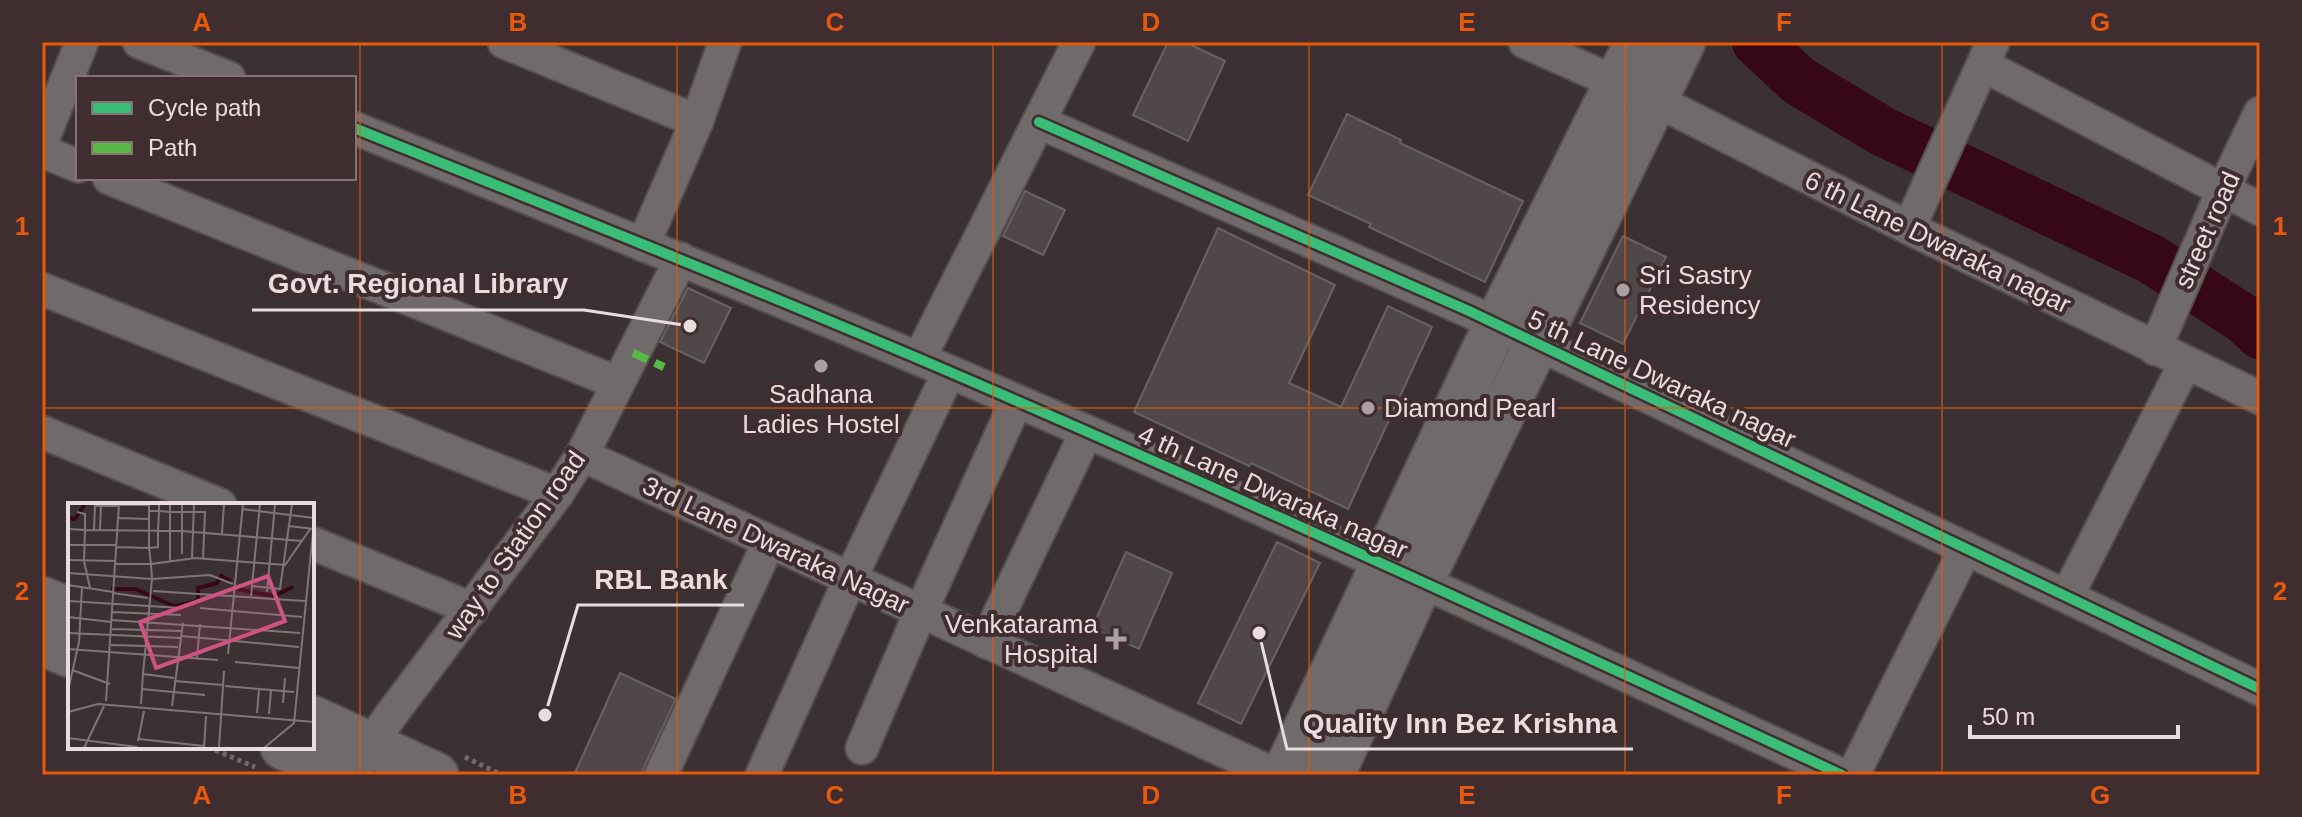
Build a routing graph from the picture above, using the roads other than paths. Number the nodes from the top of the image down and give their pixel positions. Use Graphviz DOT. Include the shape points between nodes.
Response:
graph roads {
  1 [pos="82,42"];
  2 [pos="139,42"];
  3 [pos="504,42"];
  4 [pos="725,42"];
  5 [pos="1079,42"];
  6 [pos="1525,42"];
  7 [pos="1637,42"];
  8 [pos="1683,42"];
  9 [pos="1988,54"];
  10 [pos="224,76"];
  11 [pos="1636,91"];
  12 [pos="2260,113"];
  13 [pos="697,121"];
  14 [pos="1039,122"];
  15 [pos="356,129"];
  16 [pos="42,141"];
  17 [pos="42,151"];
  18 [pos="76,165"];
  19 [pos="114,180"];
  20 [pos="2223,190"];
  21 [pos="2260,209"];
  22 [pos="1909,228"];
  23 [pos="643,245"];
  24 [pos="681,259"];
  25 [pos="42,289"];
  26 [pos="1496,324"];
  27 [pos="1538,344"];
  28 [pos="2155,349"];
  29 [pos="919,359"];
  30 [pos="2185,364"];
  31 [pos="949,372"];
  32 [pos="618,383"];
  33 [pos="2260,398"];
  34 [pos="1016,402"];
  35 [pos="42,432"];
  36 [pos="1086,433"];
  37 [pos="582,455"];
  38 [pos="557,494"];
  39 [pos="215,503"];
  40 [pos="769,542"];
  41 [pos="314,544"];
  42 [pos="1966,548"];
  43 [pos="1402,573"];
  44 [pos="850,579"];
  45 [pos="2067,596"];
  46 [pos="42,599"];
  47 [pos="472,609"];
  48 [pos="68,610"];
  49 [pos="921,611"];
  50 [pos="986,642"];
  51 [pos="42,643"];
  52 [pos="68,654"];
  53 [pos="2260,689"];
  54 [pos="314,720"];
  55 [pos="862,748"];
  56 [pos="273,758"];
  57 [pos="356,765"];
  58 [pos="436,775"];
  59 [pos="661,775"];
  60 [pos="762,775"];
  61 [pos="1276,775"];
  62 [pos="1284,775"];
  63 [pos="1332,775"];
  64 [pos="1842,775"];
  65 [pos="1853,775"];
  1 -- 16 [label="street"];
  2 -- 10 [label="street"];
  3 -- 13 [label="street"];
  4 -- 13 [label="street"];
  5 -- 14 [label="street"];
  6 -- 11 [label="street, 6 th Lane Dwaraka nagar"];
  7 -- 11 [label="main road"];
  8 -- 11 [label="main road"];
  9 -- 20 [label="street"];
  9 -- 22 [label="street"];
  11 -- 22 [label="street, 6 th Lane Dwaraka nagar"];
  11 -- 26 [label="main road"];
  11 -- 27 [label="main road"];
  12 -- 20 [label="street, street road"];
  13 -- 23 [label="street"];
  14 -- 26 [label="street, 5 th Lane Dwaraka nagar"];
  14 -- 29 [label="street"];
  15 -- 23 [label="street, 4 th Lane Dwaraka nagar"];
  17 -- 18 [label="street"];
  19 -- 32 [label="street"];
  20 -- 21 [label="street"];
  20 -- 28 [label="street, street road"];
  22 -- 28 [label="street, 6 th Lane Dwaraka nagar"];
  23 -- 24 [label="street, 4 th Lane Dwaraka nagar"];
  24 -- 29 [label="street, 4 th Lane Dwaraka nagar"];
  24 -- 32 [label="street, way to Station road"];
  25 -- 38 [label="street"];
  26 -- 27 [label="street, 5 th Lane Dwaraka nagar"];
  26 -- 43 [label="main road"];
  27 -- 42 [label="street, 5 th Lane Dwaraka nagar"];
  27 -- 43 [label="main road"];
  28 -- 30 [label="street, 6 th Lane Dwaraka nagar"];
  29 -- 31 [label="street, 4 th Lane Dwaraka nagar"];
  30 -- 33 [label="street, 6 th Lane Dwaraka nagar"];
  30 -- 45 [label="street"];
  31 -- 34 [label="street, 4 th Lane Dwaraka nagar"];
  31 -- 44 [label="street"];
  32 -- 37 [label="street, way to Station road"];
  34 -- 36 [label="street, 4 th Lane Dwaraka nagar"];
  34 -- 49 [label="street"];
  35 -- 39 [label="street"];
  36 -- 43 [label="street, 4 th Lane Dwaraka nagar"];
  36 -- 50 [label="street"];
  37 -- 38 [label="street, way to Station road"];
  37 -- 40 [label="street, 3rd Lane Dwaraka Nagar"];
  38 -- 47 [label="street, way to Station road"];
  40 -- 44 [label="street, 3rd Lane Dwaraka Nagar"];
  40 -- 59 [label="street"];
  41 -- 47 [label="street"];
  42 -- 45 [label="street, 5 th Lane Dwaraka nagar"];
  42 -- 65 [label="street"];
  43 -- 62 [label="main road"];
  43 -- 63 [label="main road"];
  43 -- 64 [label="street, 4 th Lane Dwaraka nagar"];
  44 -- 49 [label="street, 3rd Lane Dwaraka Nagar"];
  44 -- 60 [label="street"];
  45 -- 53 [label="street, 5 th Lane Dwaraka nagar"];
  46 -- 48 [label="main road"];
  47 -- 57 [label="street, way to Station road"];
  49 -- 50 [label="street, 3rd Lane Dwaraka Nagar"];
  49 -- 55 [label="street"];
  50 -- 61 [label="street, 3rd Lane Dwaraka Nagar"];
  51 -- 52 [label="main road"];
  54 -- 57 [label="main road"];
  56 -- 57 [label="main road"];
  57 -- 58 [label="main road"];
}
